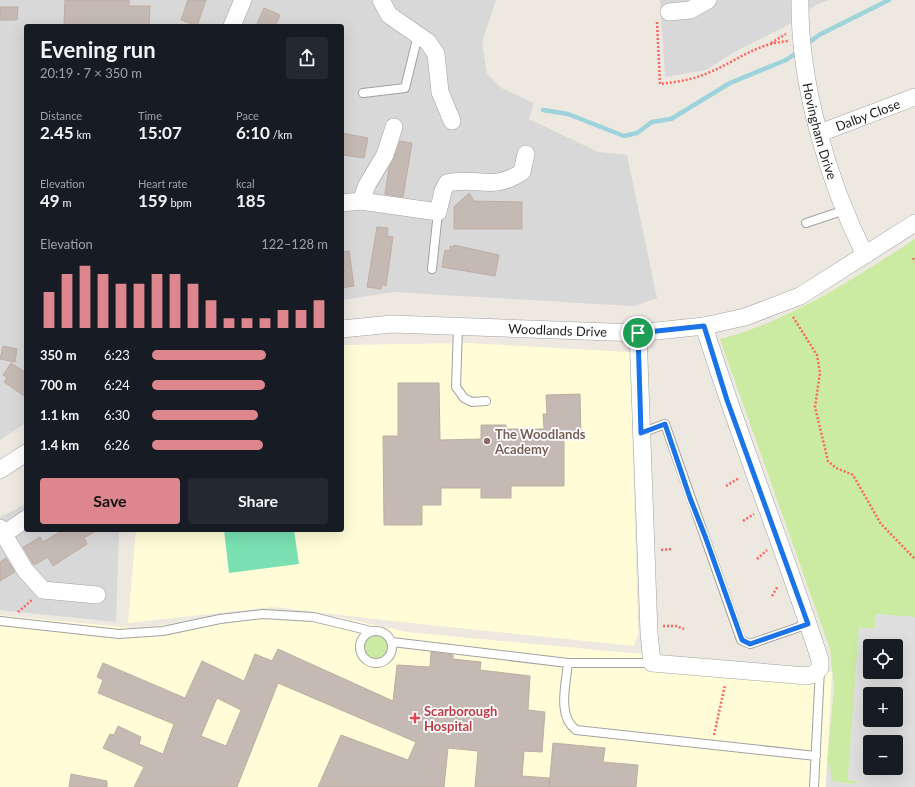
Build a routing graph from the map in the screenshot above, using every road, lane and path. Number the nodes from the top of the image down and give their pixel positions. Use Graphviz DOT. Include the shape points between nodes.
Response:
graph roads {
  1 [pos="243,0"];
  2 [pos="381,0"];
  3 [pos="708,0"];
  4 [pos="800,0"];
  5 [pos="663,14"];
  6 [pos="233,24"];
  7 [pos="418,35"];
  8 [pos="803,47"];
  9 [pos="363,93"];
  10 [pos="915,97"];
  11 [pos="452,122"];
  12 [pos="394,127"];
  13 [pos="820,133"];
  14 [pos="526,154"];
  15 [pos="361,201"];
  16 [pos="344,203"];
  17 [pos="845,210"];
  18 [pos="438,212"];
  19 [pos="806,223"];
  20 [pos="915,223"];
  21 [pos="865,255"];
  22 [pos="913,258"];
  23 [pos="915,262"];
  24 [pos="432,269"];
  25 [pos="793,317"];
  26 [pos="458,326"];
  27 [pos="704,326"];
  28 [pos="344,329"];
  29 [pos="638,333"];
  30 [pos="486,401"];
  31 [pos="641,433"];
  32 [pos="24,454"];
  33 [pos="0,470"];
  34 [pos="24,520"];
  35 [pos="2,531"];
  36 [pos="915,559"];
  37 [pos="43,590"];
  38 [pos="98,595"];
  39 [pos="0,621"];
  40 [pos="16,623"];
  41 [pos="808,624"];
  42 [pos="371,631"];
  43 [pos="392,642"];
  44 [pos="568,663"];
  45 [pos="652,663"];
  46 [pos="820,668"];
  47 [pos="727,671"];
  48 [pos="712,745"];
  49 [pos="816,756"];
  50 [pos="814,787"];
  1 -- 6 [label="street"];
  2 -- 7 [label="street" via="389,15"];
  3 -- 5 [label="street" via="690,10"];
  4 -- 8 [label="street, Hovingham Drive"];
  5 -- 8 [label="path" via="660,84 692,79 709,73 745,53 771,43"];
  7 -- 9 [label="lane" via="404,88"];
  7 -- 11 [label="street" via="428,42 436,54 440,92"];
  8 -- 13 [label="street, Hovingham Drive" via="807,89"];
  10 -- 13 [label="street, Dalby Close"];
  12 -- 15 [label="street" via="385,155 367,185"];
  13 -- 17 [label="street, Hovingham Drive"];
  14 -- 18 [label="street" via="522,172 510,180 495,183 460,180 447,183 442,190"];
  15 -- 16 [label="street"];
  15 -- 18 [label="street"];
  17 -- 19 [label="lane"];
  17 -- 21 [label="street, Hovingham Drive" via="849,224"];
  18 -- 24 [label="lane"];
  20 -- 21 [label="street, Woodlands Drive"];
  21 -- 27 [label="street, Woodlands Drive" via="800,296 745,317"];
  22 -- 23 [label="path"];
  25 -- 36 [label="path" via="818,355 820,373 815,407 828,461 836,468 853,475 881,524"];
  26 -- 28 [label="street, Woodlands Drive" via="392,324"];
  26 -- 29 [label="street, Woodlands Drive"];
  26 -- 30 [label="lane" via="456,386 464,398 472,402"];
  27 -- 29 [label="street, Woodlands Drive"];
  27 -- 41 [label="street" via="727,400"];
  29 -- 31 [label="street"];
  31 -- 41 [label="lane" via="665,424 742,640 750,644"];
  31 -- 45 [label="street"];
  32 -- 33 [label="street"];
  34 -- 35 [label="street"];
  35 -- 37 [label="street" via="25,570"];
  37 -- 38 [label="street"];
  37 -- 40 [label="path" via="18,612"];
  39 -- 40 [label="lane"];
  40 -- 42 [label="lane" via="119,634 163,631 220,619 263,614 313,617"];
  41 -- 46 [label="street" via="820,660"];
  42 -- 43 [label="lane" via="386,633"];
  42 -- 43 [label="lane" via="362,639 360,645 361,653 370,662 385,662 391,655"];
  43 -- 44 [label="lane"];
  44 -- 45 [label="lane"];
  44 -- 48 [label="lane" via="565,708 568,723 576,730"];
  45 -- 47 [label="street"];
  46 -- 47 [label="street" via="807,676"];
  46 -- 49 [label="lane"];
  47 -- 48 [label="path"];
  48 -- 49 [label="lane"];
  49 -- 50 [label="lane"];
}
